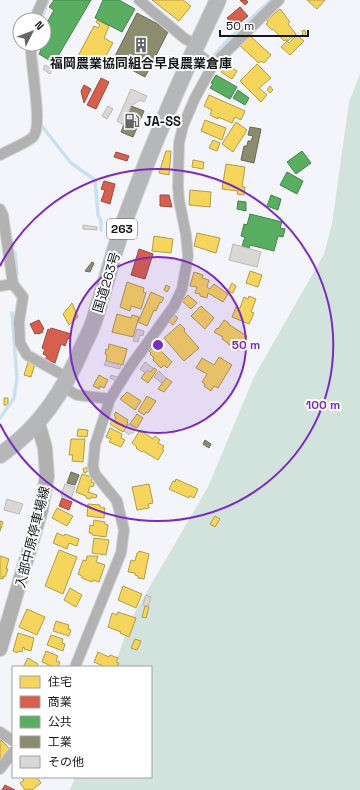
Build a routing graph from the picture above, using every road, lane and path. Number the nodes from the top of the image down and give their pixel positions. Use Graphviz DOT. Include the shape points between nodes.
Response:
graph roads {
  1 [pos="43,0"];
  2 [pos="139,0"];
  3 [pos="218,0"];
  4 [pos="279,0"];
  5 [pos="38,12"];
  6 [pos="32,52"];
  7 [pos="198,52"];
  8 [pos="213,65"];
  9 [pos="0,155"];
  10 [pos="0,209"];
  11 [pos="13,284"];
  12 [pos="0,286"];
  13 [pos="66,383"];
  14 [pos="110,399"];
  15 [pos="38,423"];
  16 [pos="6,451"];
  17 [pos="0,649"];
  18 [pos="75,666"];
  19 [pos="0,732"];
  20 [pos="12,741"];
  21 [pos="12,753"];
  22 [pos="0,769"];
  1 -- 5 [label="street"];
  2 -- 7 [label="street"];
  3 -- 7 [label="highway, 国道263号 / 263"];
  4 -- 8 [label="street"];
  6 -- 9 [label="street" via="36,87 36,130 33,137"];
  7 -- 8 [label="street"];
  7 -- 13 [label="highway, 国道263号 / 263" via="154,142 128,211 93,323"];
  8 -- 14 [label="street" via="183,126 180,143 178,187 188,256 182,289 174,306"];
  10 -- 11 [label="street"];
  11 -- 12 [label="street"];
  11 -- 13 [label="street" via="23,297 18,322 20,343 27,354"];
  13 -- 14 [label="street" via="77,395"];
  13 -- 15 [label="highway, 国道263号 / 263"];
  14 -- 18 [label="street" via="96,445 93,466 95,474 117,502 124,530 121,553"];
  15 -- 16 [label="highway, 国道263号 / 263"];
  15 -- 17 [label="main road, 入部中原停車場線" via="46,448 47,476 41,510"];
  19 -- 20 [label="street"];
  21 -- 22 [label="street"];
}
